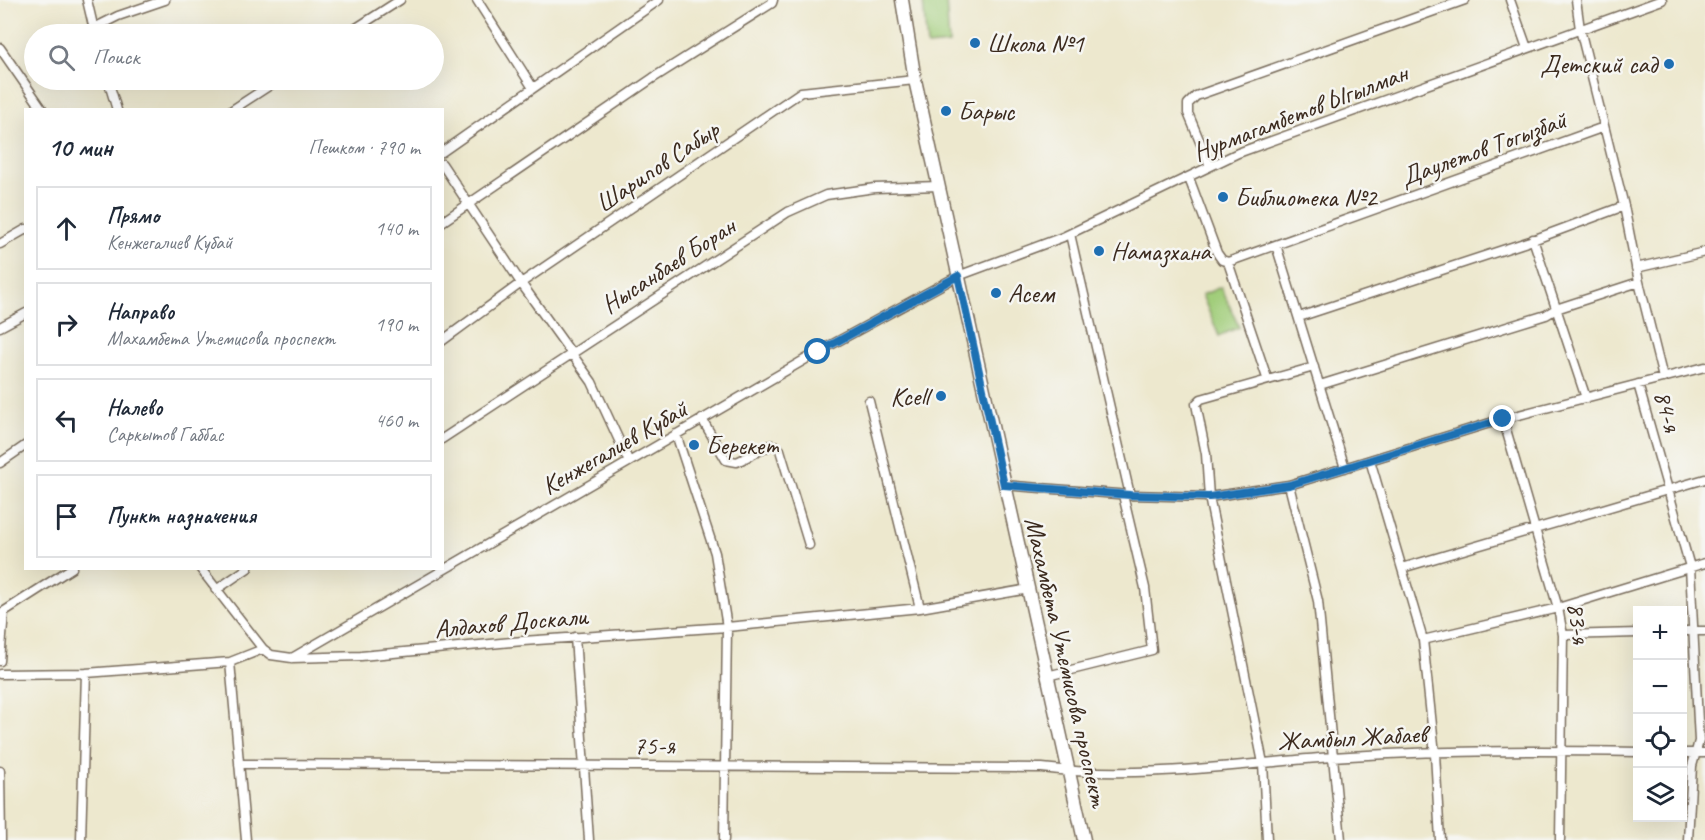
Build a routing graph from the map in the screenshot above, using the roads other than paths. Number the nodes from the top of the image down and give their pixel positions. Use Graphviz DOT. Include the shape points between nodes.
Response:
graph roads {
  1 [pos="87,0"];
  2 [pos="165,0"];
  3 [pos="400,0"];
  4 [pos="477,0"];
  5 [pos="659,0"];
  6 [pos="773,0"];
  7 [pos="902,0"];
  8 [pos="1465,0"];
  9 [pos="1510,0"];
  10 [pos="1576,0"];
  11 [pos="1662,0"];
  12 [pos="1642,3"];
  13 [pos="93,24"];
  14 [pos="106,24"];
  15 [pos="363,24"];
  16 [pos="1580,29"];
  17 [pos="0,48"];
  18 [pos="1527,48"];
  19 [pos="915,80"];
  20 [pos="24,83"];
  21 [pos="532,88"];
  22 [pos="29,90"];
  23 [pos="111,90"];
  24 [pos="263,90"];
  25 [pos="42,108"];
  26 [pos="116,108"];
  27 [pos="235,108"];
  28 [pos="1604,127"];
  29 [pos="444,151"];
  30 [pos="1210,166"];
  31 [pos="444,168"];
  32 [pos="1189,178"];
  33 [pos="939,186"];
  34 [pos="469,204"];
  35 [pos="1624,206"];
  36 [pos="444,221"];
  37 [pos="24,230"];
  38 [pos="1071,234"];
  39 [pos="1533,239"];
  40 [pos="0,244"];
  41 [pos="1276,245"];
  42 [pos="1705,252"];
  43 [pos="1228,262"];
  44 [pos="1636,268"];
  45 [pos="958,276"];
  46 [pos="1639,282"];
  47 [pos="521,283"];
  48 [pos="1556,309"];
  49 [pos="24,314"];
  50 [pos="1299,317"];
  51 [pos="0,327"];
  52 [pos="444,338"];
  53 [pos="572,352"];
  54 [pos="1314,367"];
  55 [pos="1705,367"];
  56 [pos="1267,378"];
  57 [pos="1663,378"];
  58 [pos="1638,384"];
  59 [pos="1320,385"];
  60 [pos="1586,398"];
  61 [pos="869,401"];
  62 [pos="702,419"];
  63 [pos="1503,419"];
  64 [pos="676,434"];
  65 [pos="444,438"];
  66 [pos="24,446"];
  67 [pos="1370,460"];
  68 [pos="629,462"];
  69 [pos="0,463"];
  70 [pos="1345,468"];
  71 [pos="1705,479"];
  72 [pos="1004,485"];
  73 [pos="1289,485"];
  74 [pos="1668,489"];
  75 [pos="1127,495"];
  76 [pos="1209,497"];
  77 [pos="1536,529"];
  78 [pos="809,545"];
  79 [pos="1705,563"];
  80 [pos="1690,567"];
  81 [pos="1402,568"];
  82 [pos="69,570"];
  83 [pos="201,570"];
  84 [pos="245,570"];
  85 [pos="443,570"];
  86 [pos="444,570"];
  87 [pos="1029,589"];
  88 [pos="216,590"];
  89 [pos="920,608"];
  90 [pos="1558,608"];
  91 [pos="2,613"];
  92 [pos="727,627"];
  93 [pos="1687,631"];
  94 [pos="1693,631"];
  95 [pos="1705,631"];
  96 [pos="1633,633"];
  97 [pos="1563,635"];
  98 [pos="575,637"];
  99 [pos="1423,640"];
  100 [pos="263,649"];
  101 [pos="292,658"];
  102 [pos="0,661"];
  103 [pos="230,662"];
  104 [pos="86,673"];
  105 [pos="0,674"];
  106 [pos="1047,676"];
  107 [pos="1563,751"];
  108 [pos="1633,752"];
  109 [pos="1701,753"];
  110 [pos="1435,754"];
  111 [pos="1335,757"];
  112 [pos="1263,763"];
  113 [pos="239,765"];
  114 [pos="725,765"];
  115 [pos="582,767"];
  116 [pos="0,771"];
  117 [pos="1069,771"];
  118 [pos="1,840"];
  119 [pos="81,840"];
  120 [pos="246,840"];
  121 [pos="589,840"];
  122 [pos="724,840"];
  123 [pos="1084,840"];
  124 [pos="1268,840"];
  125 [pos="1341,840"];
  126 [pos="1440,840"];
  127 [pos="1560,840"];
  128 [pos="1688,840"];
  1 -- 13 [label="street"];
  2 -- 14 [label="street"];
  3 -- 15 [label="street"];
  4 -- 21 [label="street"];
  5 -- 21 [label="street"];
  6 -- 34 [label="street"];
  7 -- 19 [label="street, Махамбета Утемисова проспект"];
  8 -- 30 [label="street" via="1196,96 1188,104 1188,113"];
  9 -- 18 [label="street"];
  10 -- 16 [label="street"];
  11 -- 12 [label="street, Нурмагамбетов Ыгылман"];
  12 -- 16 [label="street, Нурмагамбетов Ыгылман"];
  16 -- 18 [label="street, Нурмагамбетов Ыгылман"];
  16 -- 28 [label="street"];
  17 -- 20 [label="street"];
  18 -- 30 [label="street, Нурмагамбетов Ыгылман"];
  19 -- 33 [label="street, Махамбета Утемисова проспект"];
  19 -- 47 [label="street, Шарипов Сабыр" via="801,92"];
  21 -- 29 [label="street"];
  22 -- 25 [label="street"];
  23 -- 26 [label="street"];
  24 -- 27 [label="street"];
  28 -- 35 [label="street"];
  28 -- 41 [label="street, Даулетов Тогызбай"];
  30 -- 32 [label="street, Нурмагамбетов Ыгылман"];
  31 -- 34 [label="street"];
  32 -- 38 [label="street, Нурмагамбетов Ыгылман"];
  32 -- 43 [label="street" via="1218,253"];
  33 -- 45 [label="street, Махамбета Утемисова проспект"];
  33 -- 53 [label="street, Нысанбаев Боран" via="875,188 826,195 788,212"];
  34 -- 36 [label="street"];
  34 -- 47 [label="street"];
  35 -- 39 [label="street"];
  35 -- 44 [label="street"];
  37 -- 40 [label="street"];
  38 -- 45 [label="street, Нурмагамбетов Ыгылман"];
  38 -- 75 [label="street"];
  39 -- 48 [label="street"];
  39 -- 50 [label="street"];
  41 -- 43 [label="street, Даулетов Тогызбай"];
  41 -- 50 [label="street"];
  42 -- 44 [label="street"];
  43 -- 56 [label="street"];
  44 -- 46 [label="street"];
  45 -- 62 [label="street, Кенжегалиев Кубай"];
  45 -- 72 [label="street, Махамбета Утемисова проспект"];
  46 -- 48 [label="street"];
  46 -- 57 [label="street"];
  47 -- 52 [label="street, Шарипов Сабыр"];
  47 -- 53 [label="street"];
  48 -- 59 [label="street"];
  48 -- 60 [label="street"];
  49 -- 51 [label="street"];
  50 -- 54 [label="street"];
  53 -- 65 [label="street, Нысанбаев Боран"];
  53 -- 68 [label="street" via="605,407"];
  54 -- 56 [label="street"];
  54 -- 59 [label="street"];
  55 -- 57 [label="street"];
  56 -- 76 [label="street" via="1196,404"];
  57 -- 58 [label="street"];
  58 -- 60 [label="street"];
  58 -- 74 [label="street, 84-я"];
  59 -- 70 [label="street"];
  60 -- 63 [label="street"];
  61 -- 89 [label="street"];
  62 -- 64 [label="street, Кенжегалиев Кубай"];
  62 -- 78 [label="street" via="726,460 731,462 771,445 780,450"];
  63 -- 67 [label="street"];
  63 -- 77 [label="street, 83-я"];
  64 -- 68 [label="street, Кенжегалиев Кубай"];
  64 -- 92 [label="street" via="715,553"];
  66 -- 69 [label="street"];
  67 -- 70 [label="street"];
  67 -- 81 [label="street"];
  68 -- 86 [label="street, Кенжегалиев Кубай"];
  70 -- 73 [label="street"];
  71 -- 74 [label="street"];
  72 -- 75 [label="street"];
  72 -- 87 [label="street, Махамбета Утемисова проспект"];
  73 -- 76 [label="street"];
  73 -- 111 [label="street" via="1318,601"];
  74 -- 77 [label="street"];
  74 -- 80 [label="street, 84-я"];
  75 -- 76 [label="street"];
  75 -- 106 [label="street" via="1145,588 1152,651"];
  76 -- 112 [label="street"];
  77 -- 81 [label="street"];
  77 -- 90 [label="street, 83-я"];
  79 -- 80 [label="street"];
  80 -- 90 [label="street"];
  80 -- 94 [label="street, 84-я"];
  81 -- 99 [label="street"];
  82 -- 91 [label="street"];
  83 -- 88 [label="street"];
  84 -- 88 [label="street"];
  85 -- 101 [label="street, Кенжегалиев Кубай"];
  87 -- 89 [label="street, Алдахов Доскали"];
  87 -- 106 [label="street, Махамбета Утемисова проспект"];
  88 -- 100 [label="street"];
  89 -- 92 [label="street, Алдахов Доскали"];
  90 -- 97 [label="street, 83-я"];
  90 -- 99 [label="street"];
  91 -- 102 [label="street"];
  92 -- 98 [label="street, Алдахов Доскали"];
  92 -- 114 [label="street"];
  93 -- 94 [label="street"];
  94 -- 95 [label="street"];
  94 -- 109 [label="street, 84-я"];
  96 -- 97 [label="street"];
  97 -- 107 [label="street, 83-я"];
  98 -- 101 [label="street, Алдахов Доскали" via="361,656"];
  98 -- 115 [label="street"];
  99 -- 110 [label="street"];
  100 -- 101 [label="street, Алдахов Доскали" via="271,655"];
  100 -- 103 [label="street"];
  103 -- 104 [label="street"];
  103 -- 113 [label="street"];
  104 -- 105 [label="street"];
  104 -- 119 [label="street"];
  106 -- 117 [label="street, Махамбета Утемисова проспект"];
  107 -- 108 [label="street, Жамбыл Жабаев"];
  107 -- 110 [label="street, Жамбыл Жабаев"];
  107 -- 127 [label="street, 83-я"];
  109 -- 128 [label="street, 84-я" via="1692,766"];
  110 -- 111 [label="street, Жамбыл Жабаев"];
  110 -- 126 [label="street"];
  111 -- 112 [label="street, Жамбыл Жабаев"];
  111 -- 125 [label="street"];
  112 -- 117 [label="street, Жамбыл Жабаев"];
  112 -- 124 [label="street"];
  113 -- 115 [label="street, 75-я"];
  113 -- 120 [label="street"];
  114 -- 115 [label="street, 75-я"];
  114 -- 117 [label="street, 75-я"];
  114 -- 122 [label="street"];
  115 -- 121 [label="street"];
  116 -- 118 [label="street"];
  117 -- 123 [label="street, Махамбета Утемисова проспект"];
}
